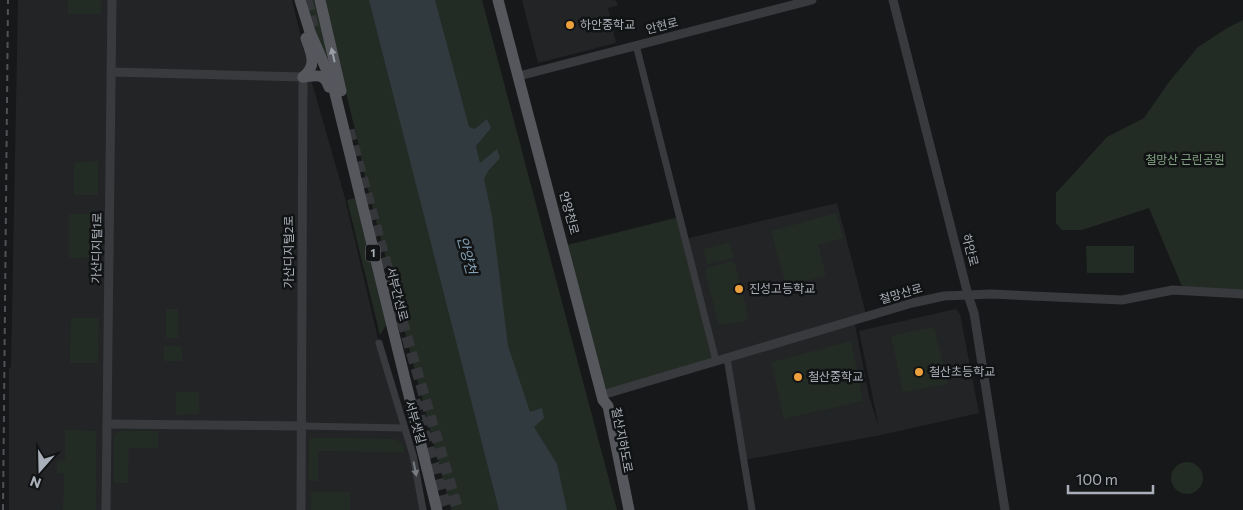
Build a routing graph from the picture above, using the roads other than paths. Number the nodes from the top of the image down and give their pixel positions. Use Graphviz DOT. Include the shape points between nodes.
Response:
graph roads {
  1 [pos="112,0"];
  2 [pos="299,0"];
  3 [pos="320,0"];
  4 [pos="494,0"];
  5 [pos="498,0"];
  6 [pos="503,0"];
  7 [pos="812,0"];
  8 [pos="893,0"];
  9 [pos="507,34"];
  10 [pos="636,45"];
  11 [pos="111,72"];
  12 [pos="519,76"];
  13 [pos="303,77"];
  14 [pos="350,160"];
  15 [pos="1243,294"];
  16 [pos="968,295"];
  17 [pos="379,343"];
  18 [pos="727,358"];
  19 [pos="716,361"];
  20 [pos="602,397"];
  21 [pos="107,424"];
  22 [pos="302,426"];
  23 [pos="404,428"];
  24 [pos="106,510"];
  25 [pos="301,510"];
  26 [pos="424,510"];
  27 [pos="437,510"];
  28 [pos="444,510"];
  29 [pos="623,510"];
  30 [pos="630,510"];
  31 [pos="752,510"];
  32 [pos="1005,510"];
  1 -- 11 [label="street, 가산디지털1로"];
  2 -- 13 [label="main road" via="313,62"];
  2 -- 14 [label="main road, 서부간선로 / 1" via="333,85"];
  28 -- 3 [label="main road, 서부간선로 / 1, one-way"];
  4 -- 9 [label="main road"];
  5 -- 9 [label="main road"];
  6 -- 9 [label="main road"];
  7 -- 10 [label="street, 안현로"];
  8 -- 16 [label="street, 하안로"];
  9 -- 12 [label="main road, 안양천로"];
  10 -- 12 [label="street, 안현로"];
  10 -- 19 [label="street"];
  11 -- 13 [label="street"];
  11 -- 21 [label="street, 가산디지털1로"];
  12 -- 20 [label="main road, 안양천로"];
  13 -- 14 [label="main road" via="322,76 327,81"];
  13 -- 22 [label="street, 가산디지털2로"];
  14 -- 27 [label="main road, 서부간선로 / 1"];
  15 -- 16 [label="street, 철망산로" via="1173,290 1122,300"];
  16 -- 18 [label="street, 철망산로" via="927,299"];
  16 -- 32 [label="street, 하안로" via="974,313"];
  17 -- 23 [label="street, 서부샛길"];
  18 -- 19 [label="street, 철망산로"];
  18 -- 31 [label="street"];
  19 -- 20 [label="street, 철망산로"];
  20 -- 29 [label="main road, 철산지하도로" via="600,408"];
  20 -- 30 [label="main road, 철산지하도로" via="608,406"];
  21 -- 22 [label="street"];
  21 -- 24 [label="street, 가산디지털1로"];
  22 -- 23 [label="street"];
  22 -- 25 [label="street, 가산디지털2로"];
  23 -- 26 [label="street, 서부샛길, one-way"];
}
